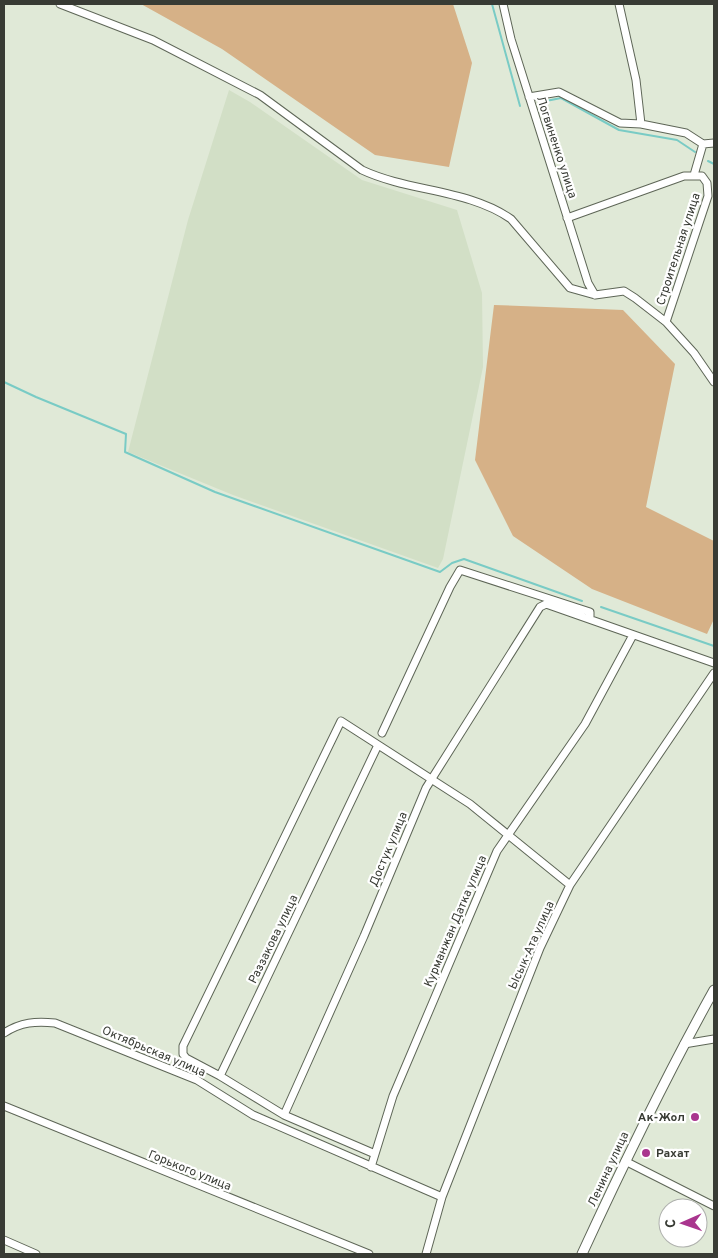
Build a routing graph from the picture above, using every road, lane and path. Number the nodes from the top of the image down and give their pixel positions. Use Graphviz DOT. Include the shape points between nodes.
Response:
graph roads {
  1 [pos="60,4"];
  2 [pos="503,4"];
  3 [pos="620,4"];
  4 [pos="529,97"];
  5 [pos="641,124"];
  6 [pos="714,143"];
  7 [pos="703,144"];
  8 [pos="694,175"];
  9 [pos="568,218"];
  10 [pos="595,295"];
  11 [pos="666,322"];
  12 [pos="714,382"];
  13 [pos="590,620"];
  14 [pos="633,635"];
  15 [pos="714,663"];
  16 [pos="714,673"];
  17 [pos="382,733"];
  18 [pos="378,745"];
  19 [pos="431,779"];
  20 [pos="508,834"];
  21 [pos="570,885"];
  22 [pos="714,990"];
  23 [pos="4,1034"];
  24 [pos="714,1039"];
  25 [pos="684,1044"];
  26 [pos="220,1076"];
  27 [pos="4,1106"];
  28 [pos="284,1115"];
  29 [pos="375,1154"];
  30 [pos="625,1161"];
  31 [pos="371,1167"];
  32 [pos="442,1197"];
  33 [pos="714,1206"];
  34 [pos="4,1240"];
  35 [pos="36,1254"];
  36 [pos="369,1254"];
  37 [pos="426,1254"];
  38 [pos="582,1254"];
  1 -- 10 [label="street" via="153,40 260,95 362,170 380,179 480,203 500,211 511,219 570,288"];
  2 -- 4 [label="street, Логвиненко улица"];
  3 -- 5 [label="street" via="636,80"];
  4 -- 5 [label="street" via="559,92 620,123"];
  4 -- 9 [label="street, Логвиненко улица"];
  5 -- 7 [label="street" via="686,134"];
  6 -- 7 [label="street"];
  7 -- 8 [label="street"];
  8 -- 9 [label="street, Строительная улица"];
  8 -- 11 [label="street, Строительная улица" via="702,176 707,183 708,196"];
  9 -- 10 [label="street, Логвиненко улица" via="588,283"];
  10 -- 11 [label="street" via="624,291"];
  11 -- 12 [label="street"];
  13 -- 14 [label="street"];
  13 -- 17 [label="street" via="590,612 460,570"];
  13 -- 19 [label="street, Достук улица" via="546,604 540,607"];
  14 -- 15 [label="street"];
  14 -- 20 [label="street, Курманжан Датка улица" via="585,724"];
  16 -- 21 [label="street, Ысык-Ата улица"];
  18 -- 19 [label="street"];
  18 -- 26 [label="street, Раззакова улица"];
  18 -- 26 [label="street" via="341,721 183,1046 186,1058"];
  19 -- 20 [label="street"];
  19 -- 28 [label="street, Достук улица"];
  20 -- 21 [label="street"];
  20 -- 29 [label="street, Курманжан Датка улица" via="497,851 465,923 394,1096"];
  21 -- 32 [label="street, Ысык-Ата улица" via="540,948"];
  22 -- 25 [label="main road, Ленина улица"];
  23 -- 31 [label="street, Октябрьская улица" via="23,1023 56,1022 197,1080 253,1115"];
  24 -- 25 [label="street"];
  25 -- 30 [label="main road, Ленина улица"];
  26 -- 28 [label="street"];
  27 -- 36 [label="street, Горького улица"];
  28 -- 29 [label="street"];
  29 -- 31 [label="street, Курманжан Датка улица"];
  30 -- 33 [label="street"];
  30 -- 38 [label="main road, Ленина улица"];
  31 -- 32 [label="street"];
  32 -- 37 [label="street, Ысык-Ата улица"];
  34 -- 35 [label="street"];
}
